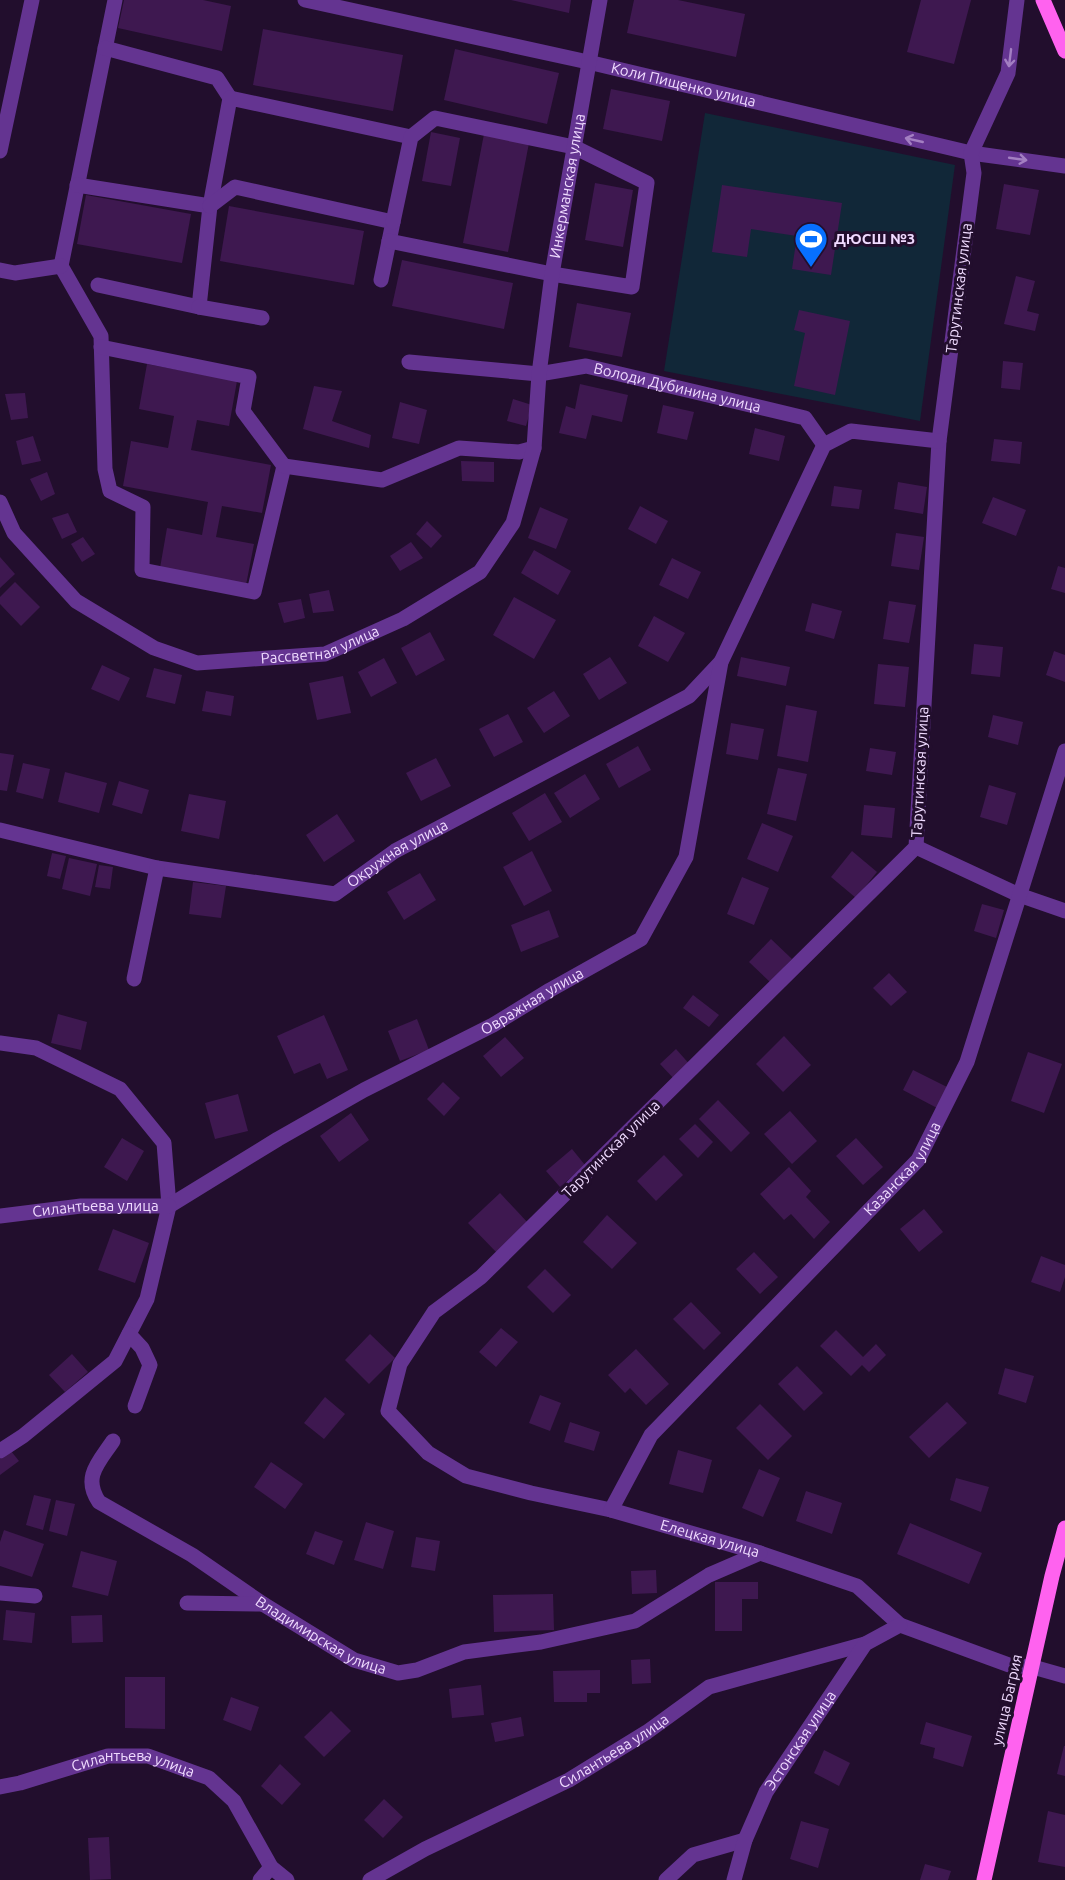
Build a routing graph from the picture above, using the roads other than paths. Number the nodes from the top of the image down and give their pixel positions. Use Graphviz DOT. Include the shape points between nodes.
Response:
graph roads {
  1 [pos="32,0"];
  2 [pos="115,0"];
  3 [pos="305,0"];
  4 [pos="600,0"];
  5 [pos="1017,0"];
  6 [pos="1042,0"];
  7 [pos="341,4"];
  8 [pos="105,48"];
  9 [pos="1065,51"];
  10 [pos="588,62"];
  11 [pos="230,98"];
  12 [pos="411,137"];
  13 [pos="574,147"];
  14 [pos="0,151"];
  15 [pos="971,153"];
  16 [pos="1065,166"];
  17 [pos="78,184"];
  18 [pos="210,206"];
  19 [pos="393,222"];
  20 [pos="389,241"];
  21 [pos="61,266"];
  22 [pos="0,270"];
  23 [pos="552,274"];
  24 [pos="381,280"];
  25 [pos="98,285"];
  26 [pos="199,307"];
  27 [pos="262,318"];
  28 [pos="101,347"];
  29 [pos="409,362"];
  30 [pos="539,374"];
  31 [pos="939,441"];
  32 [pos="824,445"];
  33 [pos="534,448"];
  34 [pos="284,466"];
  35 [pos="0,502"];
  36 [pos="721,662"];
  37 [pos="1065,751"];
  38 [pos="0,830"];
  39 [pos="916,847"];
  40 [pos="157,868"];
  41 [pos="1019,895"];
  42 [pos="1065,910"];
  43 [pos="134,979"];
  44 [pos="0,1043"];
  45 [pos="169,1206"];
  46 [pos="0,1216"];
  47 [pos="129,1334"];
  48 [pos="135,1406"];
  49 [pos="388,1411"];
  50 [pos="113,1441"];
  51 [pos="0,1451"];
  52 [pos="611,1510"];
  53 [pos="1065,1528"];
  54 [pos="760,1554"];
  55 [pos="0,1593"];
  56 [pos="35,1596"];
  57 [pos="187,1603"];
  58 [pos="263,1604"];
  59 [pos="900,1625"];
  60 [pos="865,1644"];
  61 [pos="1033,1667"];
  62 [pos="1065,1676"];
  63 [pos="0,1787"];
  64 [pos="745,1840"];
  65 [pos="271,1867"];
  66 [pos="260,1880"];
  67 [pos="287,1880"];
  68 [pos="370,1880"];
  69 [pos="666,1880"];
  70 [pos="734,1880"];
  71 [pos="984,1880"];
  1 -- 14 [label="street"];
  2 -- 8 [label="street"];
  3 -- 7 [label="street, Коли Пищенко улица"];
  4 -- 10 [label="street, Инкерманская улица"];
  5 -- 15 [label="street, Тарутинская улица, one-way" via="1008,73"];
  6 -- 9 [label="main road"];
  7 -- 10 [label="street, Коли Пищенко улица"];
  8 -- 11 [label="street" via="217,78"];
  8 -- 17 [label="street"];
  10 -- 13 [label="street, Инкерманская улица"];
  15 -- 10 [label="street, Коли Пищенко улица, one-way"];
  11 -- 12 [label="street"];
  11 -- 18 [label="street"];
  12 -- 13 [label="street" via="435,118"];
  12 -- 19 [label="street"];
  13 -- 23 [label="street, Инкерманская улица"];
  13 -- 23 [label="street" via="647,183 632,287"];
  15 -- 16 [label="street, Коли Пищенко улица, one-way"];
  15 -- 31 [label="street, Тарутинская улица" via="974,173"];
  17 -- 18 [label="street"];
  17 -- 21 [label="street"];
  18 -- 19 [label="street" via="235,187"];
  18 -- 26 [label="street"];
  19 -- 20 [label="street"];
  20 -- 23 [label="street"];
  20 -- 24 [label="street"];
  21 -- 22 [label="street" via="15,273"];
  21 -- 28 [label="street" via="101,336"];
  23 -- 30 [label="street, Инкерманская улица"];
  25 -- 26 [label="street"];
  26 -- 27 [label="street"];
  28 -- 34 [label="street" via="249,377 243,411"];
  28 -- 34 [label="street" via="105,469 110,491 143,507 142,570 254,592"];
  29 -- 30 [label="street, Володи Дубинина улица"];
  30 -- 32 [label="street, Володи Дубинина улица" via="586,366 805,418"];
  30 -- 33 [label="street, Рассветная улица"];
  31 -- 32 [label="street" via="851,431"];
  31 -- 39 [label="street, Тарутинская улица"];
  32 -- 36 [label="street"];
  33 -- 34 [label="street" via="519,452 459,448 382,480"];
  33 -- 35 [label="street, Рассветная улица" via="513,522 480,572 403,619 325,654 197,663 154,648 76,601 14,533"];
  36 -- 40 [label="street, Окружная улица" via="689,696 395,851 334,894"];
  36 -- 45 [label="street, Овражная улица" via="686,857 641,939 493,1025 354,1096"];
  37 -- 41 [label="street, Казанская улица"];
  38 -- 40 [label="street, Окружная улица"];
  39 -- 41 [label="street"];
  39 -- 49 [label="street, Тарутинская улица" via="481,1277 434,1312 400,1364"];
  40 -- 43 [label="street"];
  41 -- 42 [label="street"];
  41 -- 52 [label="street, Казанская улица" via="967,1062 918,1160 651,1435"];
  44 -- 45 [label="street" via="36,1048 120,1089 164,1143"];
  45 -- 46 [label="street, Силантьева улица" via="81,1206"];
  45 -- 47 [label="street, Силантьева улица" via="147,1299"];
  47 -- 48 [label="street" via="150,1365"];
  47 -- 51 [label="street, Силантьева улица" via="115,1361"];
  49 -- 52 [label="street, Елецкая улица" via="428,1453 466,1476"];
  50 -- 58 [label="street, Владимирская улица" via="92,1475 99,1502 192,1555"];
  52 -- 54 [label="street, Елецкая улица"];
  53 -- 61 [label="main road, улица Багрия"];
  54 -- 58 [label="street, Владимирская улица" via="709,1575 635,1621 541,1642 464,1652 417,1670 398,1672 354,1660"];
  54 -- 59 [label="street, Елецкая улица" via="857,1586"];
  55 -- 56 [label="street"];
  57 -- 58 [label="street"];
  59 -- 60 [label="street, Эстонская улица"];
  59 -- 61 [label="street, Елецкая улица" via="1009,1665"];
  60 -- 64 [label="street, Эстонская улица" via="766,1792"];
  60 -- 68 [label="street, Силантьева улица" via="709,1687 647,1732 569,1780 425,1849"];
  61 -- 62 [label="street, Елецкая улица"];
  61 -- 71 [label="main road, улица Багрия"];
  63 -- 65 [label="street, Силантьева улица" via="108,1756 148,1756 209,1778 234,1801"];
  64 -- 69 [label="street" via="693,1855"];
  64 -- 70 [label="street, Эстонская улица"];
  65 -- 66 [label="street"];
  65 -- 67 [label="street, Силантьева улица"];
}
